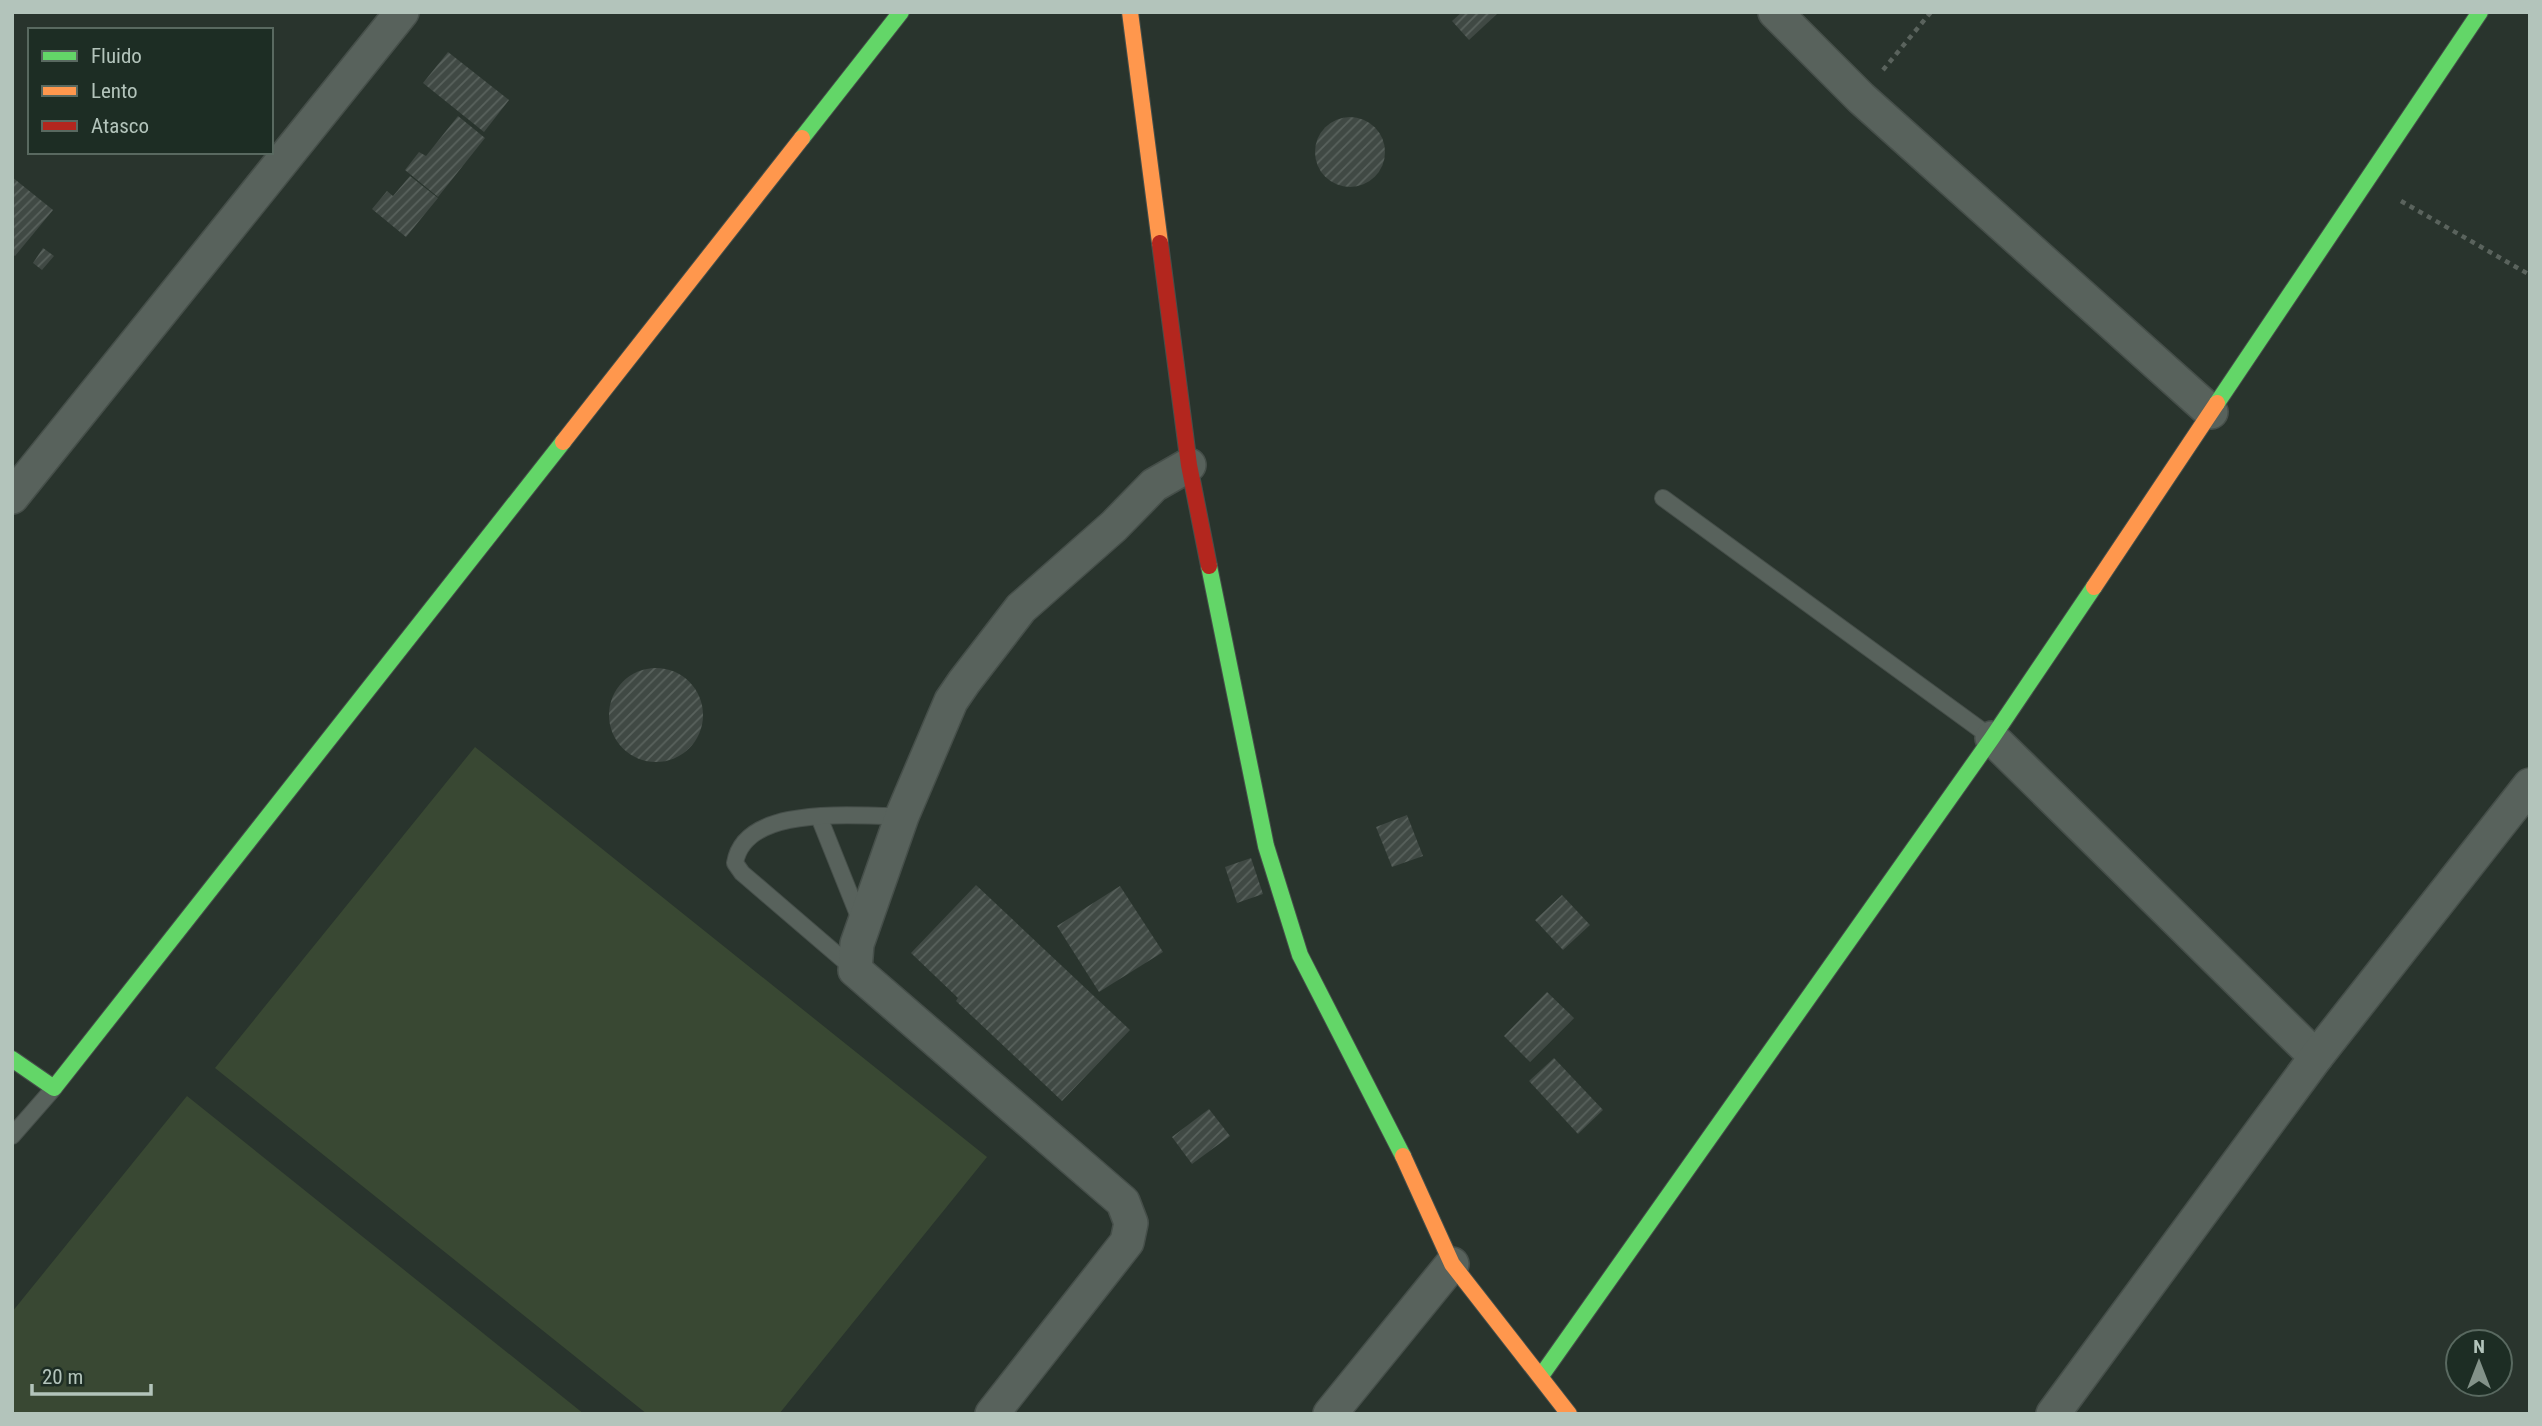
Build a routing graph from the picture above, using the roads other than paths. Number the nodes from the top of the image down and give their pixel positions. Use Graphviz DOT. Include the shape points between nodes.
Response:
graph roads {
  1 [pos="402,12"];
  2 [pos="901,12"];
  3 [pos="1130,12"];
  4 [pos="1775,12"];
  5 [pos="2480,12"];
  6 [pos="2211,412"];
  7 [pos="1189,465"];
  8 [pos="12,497"];
  9 [pos="1663,498"];
  10 [pos="1992,738"];
  11 [pos="2530,785"];
  12 [pos="902,816"];
  13 [pos="819,817"];
  14 [pos="863,928"];
  15 [pos="855,970"];
  16 [pos="2316,1057"];
  17 [pos="12,1059"];
  18 [pos="54,1088"];
  19 [pos="12,1136"];
  20 [pos="1452,1264"];
  21 [pos="1541,1376"];
  22 [pos="992,1414"];
  23 [pos="1330,1414"];
  24 [pos="1569,1414"];
  25 [pos="2053,1414"];
  1 -- 8 [label="street"];
  2 -- 18 [label="street"];
  3 -- 7 [label="street"];
  4 -- 6 [label="street" via="1861,98"];
  5 -- 6 [label="street"];
  6 -- 10 [label="street"];
  7 -- 12 [label="street" via="1154,485 1021,608 951,701"];
  7 -- 20 [label="street" via="1266,846 1300,955 1425,1199"];
  9 -- 10 [label="lane"];
  10 -- 16 [label="street"];
  10 -- 21 [label="street"];
  11 -- 16 [label="street"];
  12 -- 13 [label="lane"];
  12 -- 14 [label="street"];
  13 -- 14 [label="lane"];
  13 -- 15 [label="lane" via="771,823 743,842 735,863"];
  14 -- 15 [label="street"];
  15 -- 22 [label="street" via="1123,1202 1131,1223 1127,1242"];
  16 -- 25 [label="street"];
  17 -- 18 [label="street"];
  18 -- 19 [label="lane"];
  20 -- 21 [label="street"];
  20 -- 23 [label="street"];
  21 -- 24 [label="street"];
}
